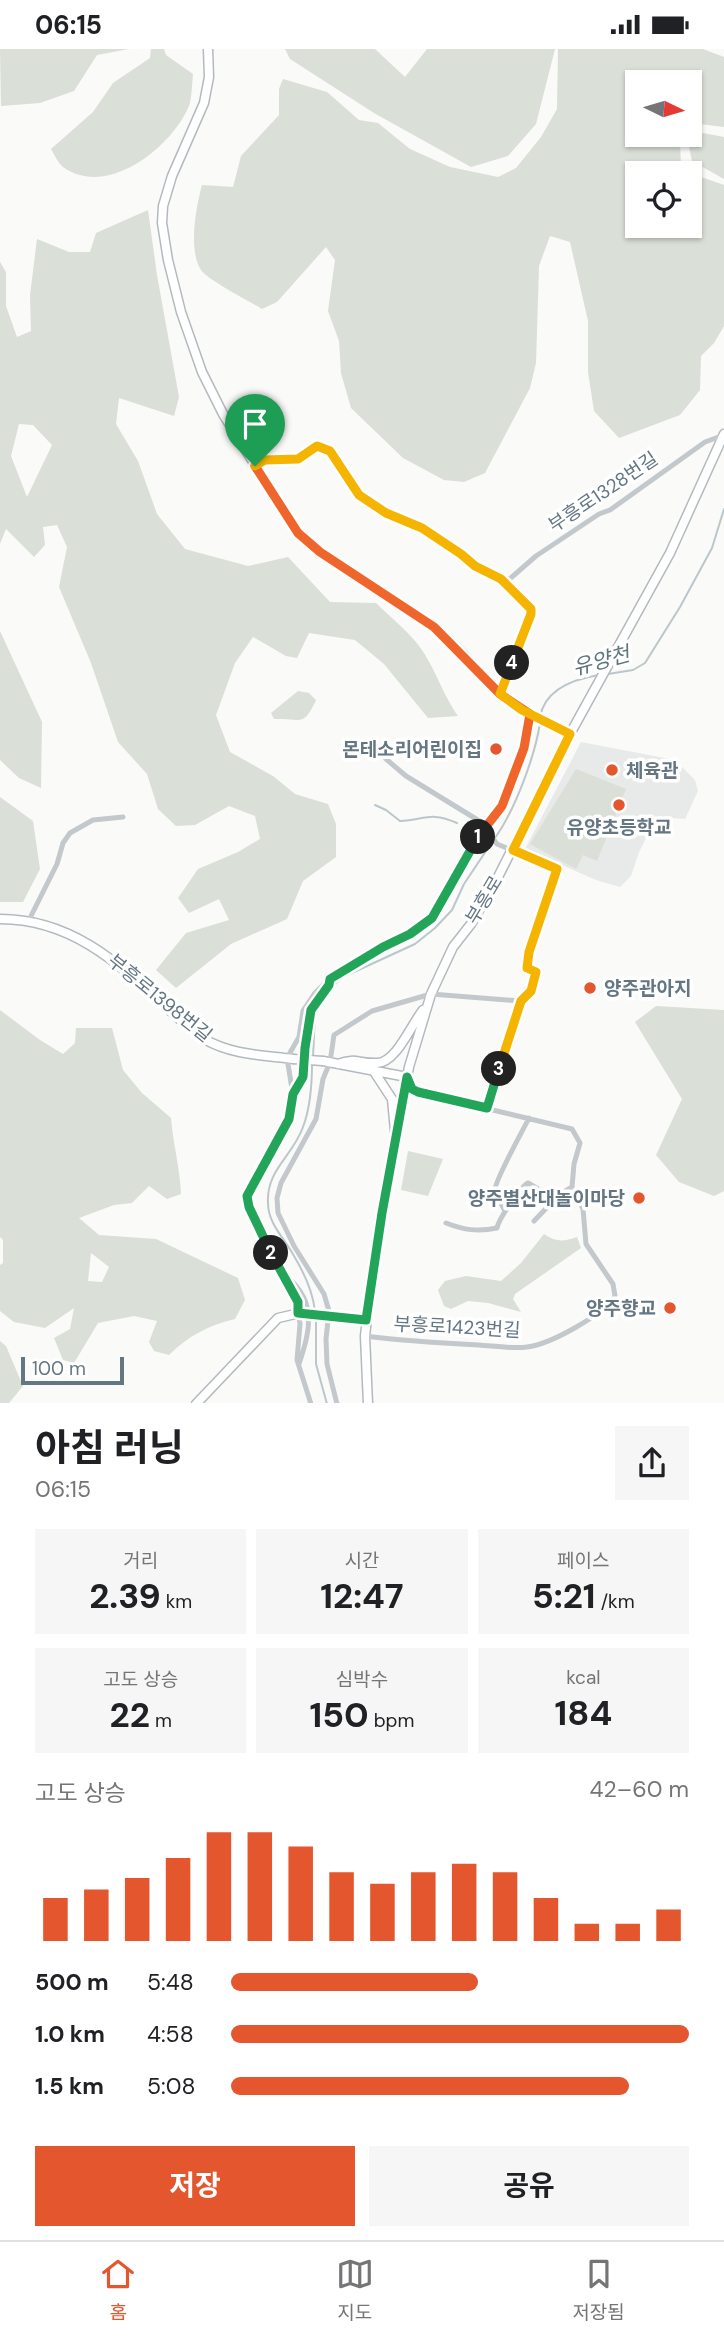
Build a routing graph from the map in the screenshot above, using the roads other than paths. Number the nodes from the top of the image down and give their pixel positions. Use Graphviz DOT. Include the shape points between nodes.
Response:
graph roads {
  1 [pos="208,49"];
  2 [pos="724,435"];
  3 [pos="255,466"];
  4 [pos="505,583"];
  5 [pos="500,694"];
  6 [pos="533,716"];
  7 [pos="570,734"];
  8 [pos="378,746"];
  9 [pos="123,817"];
  10 [pos="487,830"];
  11 [pos="513,850"];
  12 [pos="0,919"];
  13 [pos="29,920"];
  14 [pos="330,979"];
  15 [pos="430,994"];
  16 [pos="521,1001"];
  17 [pos="427,1005"];
  18 [pos="290,1059"];
  19 [pos="330,1063"];
  20 [pos="373,1070"];
  21 [pos="407,1077"];
  22 [pos="293,1094"];
  23 [pos="487,1108"];
  24 [pos="529,1118"];
  25 [pos="396,1143"];
  26 [pos="572,1187"];
  27 [pos="552,1202"];
  28 [pos="505,1211"];
  29 [pos="534,1221"];
  30 [pos="446,1223"];
  31 [pos="278,1269"];
  32 [pos="299,1313"];
  33 [pos="327,1316"];
  34 [pos="366,1320"];
  35 [pos="365,1336"];
  36 [pos="298,1365"];
  37 [pos="196,1403"];
  38 [pos="311,1403"];
  39 [pos="337,1403"];
  40 [pos="368,1403"];
  1 -- 3 [label="street" via="204,103 172,176 163,206 163,234 201,372"];
  2 -- 4 [label="street, 부흥로1328번길" via="705,442 598,514"];
  2 -- 7 [label="street, 부흥로" via="670,553"];
  3 -- 4 [label="street" via="265,460 298,459 317,446 330,451 359,495 422,528"];
  3 -- 5 [label="street" via="298,533 434,627"];
  4 -- 5 [label="street" via="531,614"];
  5 -- 6 [label="street"];
  6 -- 7 [label="street"];
  6 -- 10 [label="street" via="502,806"];
  7 -- 11 [label="street, 부흥로"];
  8 -- 10 [label="street" via="406,776"];
  9 -- 13 [label="street" via="93,820 70,833"];
  10 -- 11 [label="street" via="498,844"];
  10 -- 14 [label="street" via="469,851 432,918"];
  11 -- 15 [label="street, 부흥로" via="453,947"];
  11 -- 16 [label="street" via="557,869 529,952 527,968 536,972 531,991"];
  12 -- 13 [label="street, 부흥로1398번길"];
  13 -- 18 [label="street, 부흥로1398번길" via="67,932 106,954 207,1040 245,1054"];
  14 -- 18 [label="street" via="303,1011"];
  14 -- 22 [label="street" via="311,1010 303,1077"];
  15 -- 16 [label="street"];
  15 -- 17 [label="street, 부흥로"];
  15 -- 19 [label="street" via="372,1011 342,1029 334,1035"];
  16 -- 23 [label="street"];
  17 -- 19 [label="street" via="391,1059 375,1064 350,1059"];
  17 -- 21 [label="street, 부흥로"];
  18 -- 19 [label="street, 부흥로1398번길, bridge"];
  18 -- 22 [label="street"];
  19 -- 20 [label="street, 부흥로1398번길"];
  19 -- 33 [label="street" via="316,1119 277,1198 278,1213 294,1246 324,1294"];
  20 -- 21 [label="street, 부흥로1398번길"];
  20 -- 25 [label="street" via="392,1099"];
  21 -- 23 [label="street" via="418,1092"];
  21 -- 25 [label="street, 부흥로"];
  22 -- 31 [label="street" via="289,1119 247,1196"];
  23 -- 24 [label="street"];
  24 -- 26 [label="street" via="572,1129 578,1136"];
  24 -- 28 [label="street" via="496,1181 495,1190"];
  25 -- 34 [label="street, 부흥로"];
  26 -- 27 [label="street"];
  26 -- 35 [label="street, 부흥로1423번길" via="583,1209 586,1244 613,1284 615,1296 608,1307 550,1340 526,1347"];
  27 -- 28 [label="street" via="528,1184"];
  27 -- 29 [label="street"];
  28 -- 30 [label="street" via="497,1228 463,1230"];
  31 -- 32 [label="street" via="298,1302"];
  31 -- 36 [label="street" via="306,1297 309,1308"];
  32 -- 33 [label="street, bridge"];
  32 -- 36 [label="street"];
  32 -- 37 [label="street" via="278,1318"];
  33 -- 34 [label="street"];
  33 -- 39 [label="street" via="327,1364"];
  34 -- 35 [label="street, 부흥로"];
  35 -- 40 [label="street, 부흥로"];
  36 -- 38 [label="street"];
}
